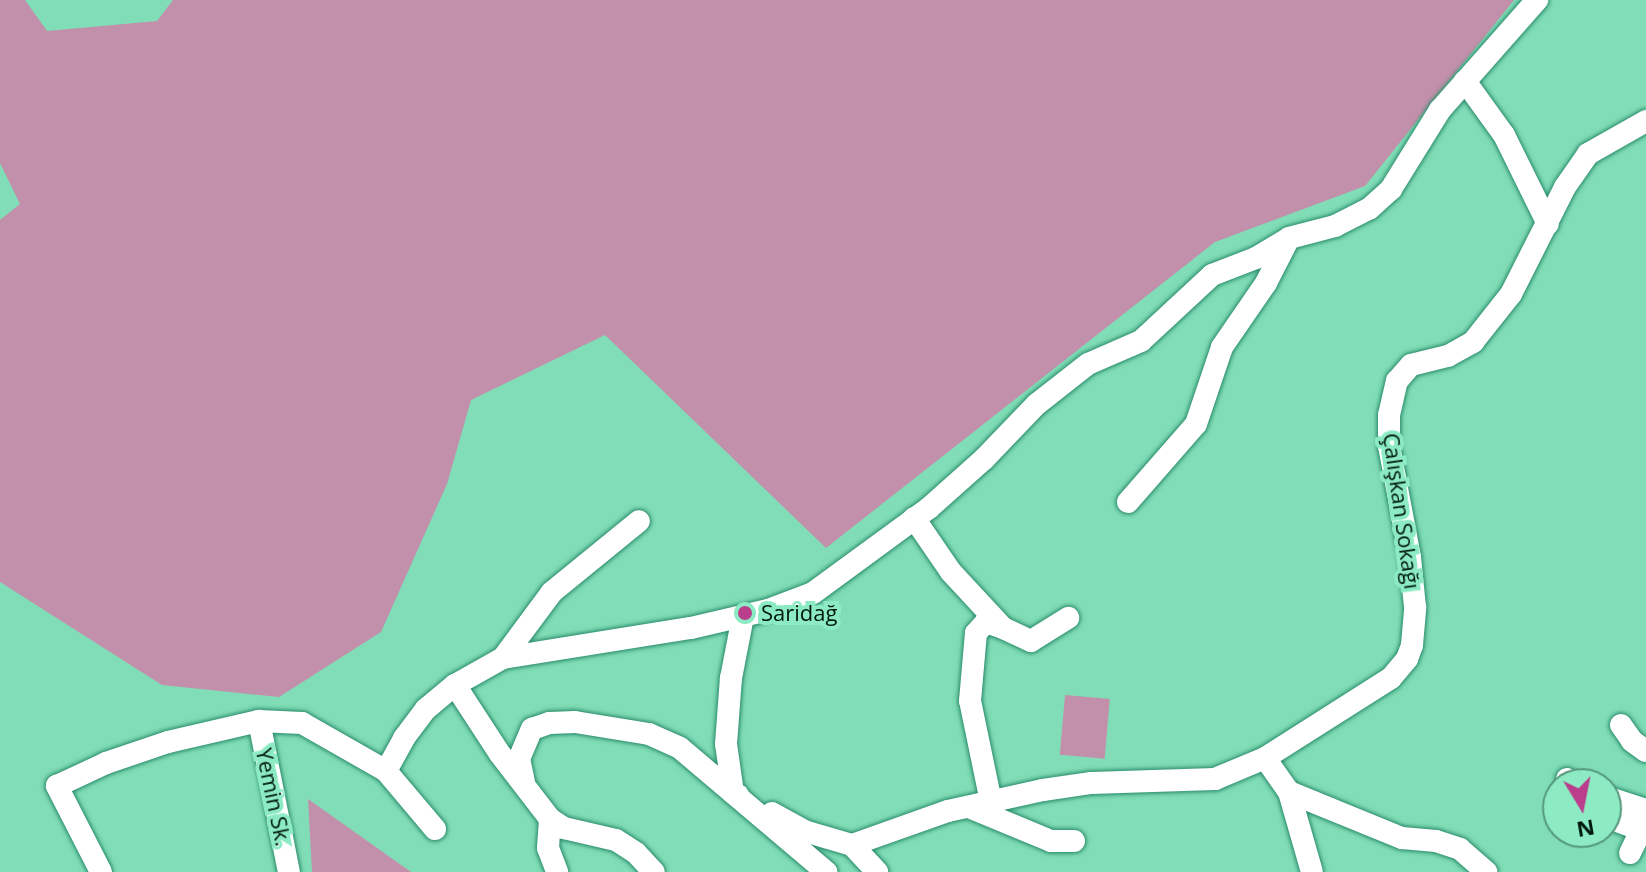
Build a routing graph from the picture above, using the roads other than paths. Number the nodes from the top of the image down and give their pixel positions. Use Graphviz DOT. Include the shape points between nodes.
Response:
graph roads {
  1 [pos="1537,0"];
  2 [pos="1465,81"];
  3 [pos="1646,121"];
  4 [pos="1548,224"];
  5 [pos="1289,238"];
  6 [pos="1128,502"];
  7 [pos="914,518"];
  8 [pos="639,521"];
  9 [pos="743,616"];
  10 [pos="1068,618"];
  11 [pos="1003,628"];
  12 [pos="503,658"];
  13 [pos="455,685"];
  14 [pos="259,721"];
  15 [pos="1621,725"];
  16 [pos="1646,751"];
  17 [pos="1265,758"];
  18 [pos="386,771"];
  19 [pos="524,782"];
  20 [pos="1289,792"];
  21 [pos="733,793"];
  22 [pos="980,804"];
  23 [pos="1622,807"];
  24 [pos="1622,818"];
  25 [pos="550,819"];
  26 [pos="1644,820"];
  27 [pos="435,829"];
  28 [pos="1074,841"];
  29 [pos="852,845"];
  30 [pos="1630,853"];
  31 [pos="822,870"];
  32 [pos="101,872"];
  33 [pos="289,872"];
  34 [pos="557,872"];
  35 [pos="654,872"];
  36 [pos="877,872"];
  37 [pos="1312,872"];
  38 [pos="1486,872"];
  1 -- 2 [label="street"];
  2 -- 4 [label="street" via="1504,135"];
  2 -- 5 [label="street" via="1440,110 1391,189 1369,209 1335,226"];
  3 -- 4 [label="street, Çalışkan Sokağı" via="1588,154"];
  4 -- 17 [label="street, Çalışkan Sokağı" via="1487,327 1462,350 1422,360 1403,372 1393,392 1392,468 1414,582 1415,626 1407,659 1381,685"];
  5 -- 6 [label="street" via="1222,347 1196,424"];
  5 -- 7 [label="street" via="1212,275 1141,341 1088,364"];
  7 -- 9 [label="street" via="813,593"];
  7 -- 11 [label="street" via="951,572"];
  8 -- 12 [label="street" via="552,592"];
  9 -- 12 [label="street"];
  9 -- 21 [label="street" via="726,744"];
  10 -- 11 [label="street" via="1031,641"];
  11 -- 22 [label="street" via="986,622 976,633 970,701"];
  12 -- 13 [label="street"];
  13 -- 18 [label="street" via="426,709"];
  13 -- 19 [label="street"];
  14 -- 18 [label="street" via="302,723"];
  14 -- 32 [label="street" via="168,742 57,786"];
  14 -- 33 [label="street, Yemin Sk."];
  15 -- 16 [label="street"];
  17 -- 20 [label="street"];
  17 -- 22 [label="street, Çalışkan Sokağı" via="1215,779 1091,783"];
  18 -- 27 [label="street"];
  19 -- 21 [label="street" via="519,759 532,729 575,722 649,734 680,748"];
  19 -- 25 [label="street"];
  20 -- 37 [label="street"];
  20 -- 38 [label="street" via="1402,838 1460,849"];
  21 -- 29 [label="street" via="804,831"];
  21 -- 31 [label="street"];
  22 -- 28 [label="street" via="1051,841"];
  22 -- 29 [label="street, Çalışkan Sokağı"];
  23 -- 26 [label="street"];
  24 -- 26 [label="street"];
  25 -- 34 [label="street" via="548,848"];
  25 -- 35 [label="street" via="564,828 616,840"];
  26 -- 30 [label="street"];
  29 -- 36 [label="street"];
}
